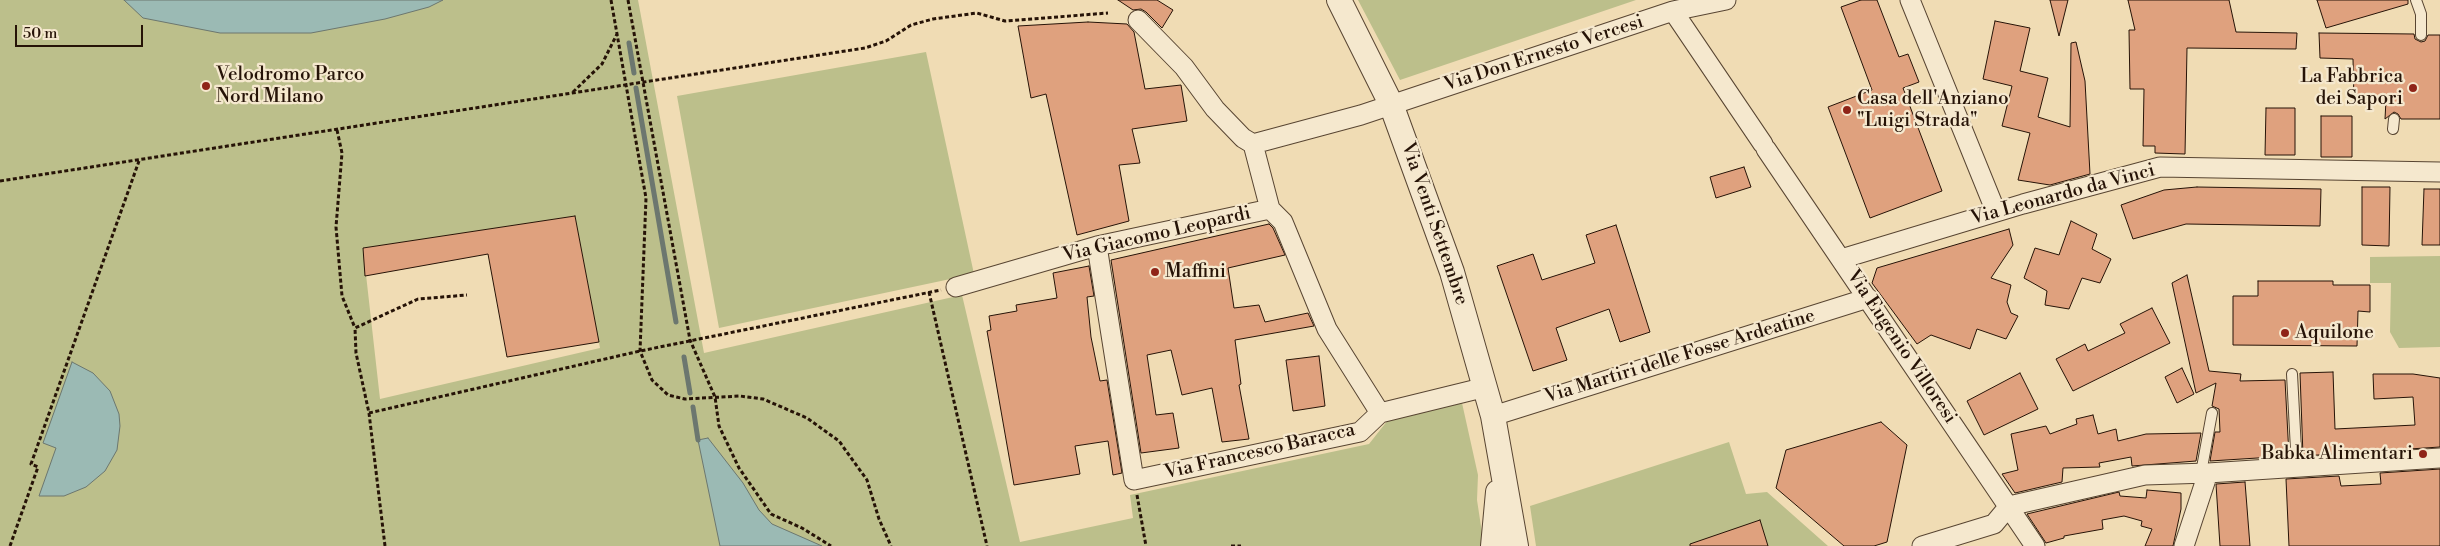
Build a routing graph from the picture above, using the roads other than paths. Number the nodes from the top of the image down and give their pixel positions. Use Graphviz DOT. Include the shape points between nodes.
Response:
graph roads {
  1 [pos="1339,0"];
  2 [pos="1726,0"];
  3 [pos="1910,0"];
  4 [pos="2416,0"];
  5 [pos="1672,11"];
  6 [pos="1138,20"];
  7 [pos="2420,35"];
  8 [pos="1391,104"];
  9 [pos="1253,144"];
  10 [pos="2440,172"];
  11 [pos="1270,208"];
  12 [pos="1996,212"];
  13 [pos="1097,246"];
  14 [pos="1841,259"];
  15 [pos="956,287"];
  16 [pos="1868,298"];
  17 [pos="2292,374"];
  18 [pos="1486,387"];
  19 [pos="1380,413"];
  20 [pos="2212,413"];
  21 [pos="1493,416"];
  22 [pos="1502,458"];
  23 [pos="2440,458"];
  24 [pos="2297,469"];
  25 [pos="2205,473"];
  26 [pos="2009,506"];
  27 [pos="1493,546"];
  28 [pos="1516,546"];
  29 [pos="1922,546"];
  30 [pos="2034,546"];
  31 [pos="2184,546"];
  1 -- 8 [label="street, Via Venti Settembre"];
  2 -- 5 [label="street, Via Don Ernesto Vercesi"];
  3 -- 12 [label="street"];
  4 -- 7 [label="lane" via="2421,14"];
  5 -- 8 [label="street, Via Don Ernesto Vercesi"];
  5 -- 14 [label="street, Via Eugenio Villoresi"];
  6 -- 9 [label="street" via="1184,67 1215,110"];
  8 -- 9 [label="street"];
  8 -- 18 [label="street, Via Venti Settembre" via="1452,272"];
  9 -- 11 [label="street, Via Giacomo Leopardi"];
  10 -- 12 [label="street, Via Leonardo da Vinci" via="2160,167"];
  11 -- 13 [label="street, Via Giacomo Leopardi"];
  11 -- 19 [label="street, Via Francesco Baracca" via="1283,222 1327,329"];
  12 -- 14 [label="street, Via Leonardo da Vinci"];
  13 -- 15 [label="street, Via Giacomo Leopardi"];
  13 -- 19 [label="street, Via Francesco Baracca" via="1134,480 1360,432"];
  14 -- 16 [label="street, Via Eugenio Villoresi"];
  16 -- 21 [label="street, Via Martiri delle Fosse Ardeatine"];
  16 -- 26 [label="street, Via Eugenio Villoresi"];
  17 -- 24 [label="lane"];
  18 -- 19 [label="street, Via Francesco Baracca"];
  18 -- 21 [label="street, Via Venti Settembre"];
  20 -- 25 [label="lane"];
  21 -- 22 [label="street, Via Venti Settembre"];
  22 -- 27 [label="street, Via Venti Settembre"];
  22 -- 28 [label="street, Via Venti Settembre"];
  23 -- 24 [label="street"];
  24 -- 25 [label="street"];
  25 -- 26 [label="street" via="2145,475"];
  25 -- 31 [label="street"];
  26 -- 29 [label="street" via="1994,524"];
  26 -- 30 [label="street, Via Eugenio Villoresi"];
}
